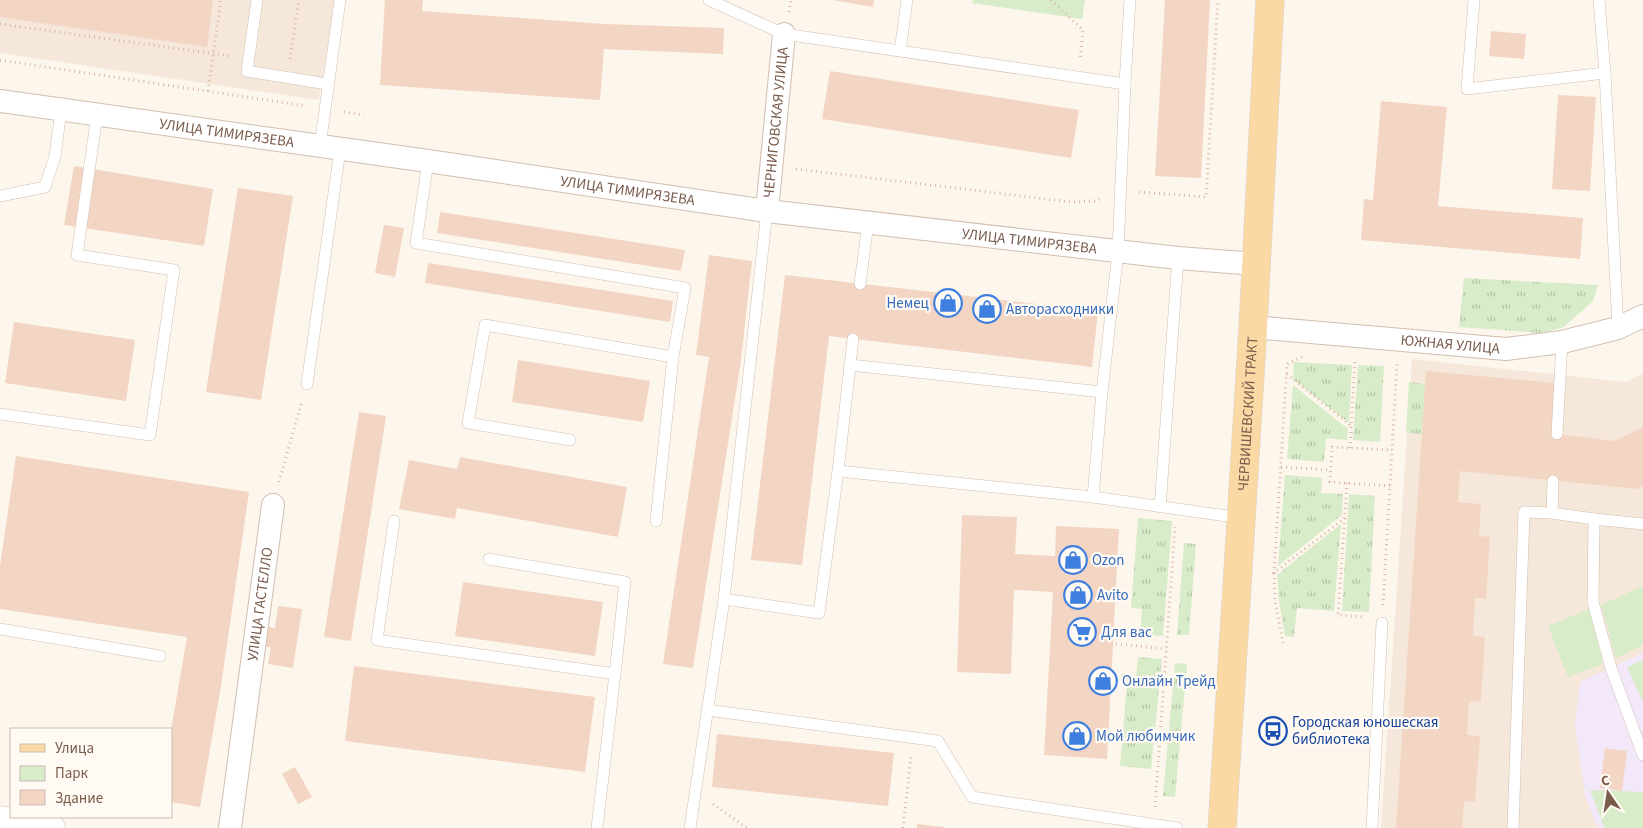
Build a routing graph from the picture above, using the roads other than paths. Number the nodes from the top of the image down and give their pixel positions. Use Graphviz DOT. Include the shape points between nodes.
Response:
graph roads {
  1 [pos="257,0"];
  2 [pos="340,0"];
  3 [pos="709,0"];
  4 [pos="907,0"];
  5 [pos="1130,0"];
  6 [pos="1270,0"];
  7 [pos="1474,0"];
  8 [pos="1599,0"];
  9 [pos="784,34"];
  10 [pos="900,51"];
  11 [pos="1606,73"];
  12 [pos="327,84"];
  13 [pos="1125,84"];
  14 [pos="0,101"];
  15 [pos="61,110"];
  16 [pos="97,115"];
  17 [pos="330,148"];
  18 [pos="428,161"];
  19 [pos="0,196"];
  20 [pos="767,212"];
  21 [pos="868,222"];
  22 [pos="1118,252"];
  23 [pos="1178,258"];
  24 [pos="1256,264"];
  25 [pos="860,284"];
  26 [pos="1643,316"];
  27 [pos="1252,326"];
  28 [pos="1618,328"];
  29 [pos="853,339"];
  30 [pos="1562,342"];
  31 [pos="673,357"];
  32 [pos="850,365"];
  33 [pos="307,384"];
  34 [pos="1102,392"];
  35 [pos="0,414"];
  36 [pos="1557,434"];
  37 [pos="570,440"];
  38 [pos="838,471"];
  39 [pos="1552,481"];
  40 [pos="1093,497"];
  41 [pos="273,505"];
  42 [pos="1160,507"];
  43 [pos="1552,513"];
  44 [pos="1241,518"];
  45 [pos="1594,519"];
  46 [pos="656,521"];
  47 [pos="394,522"];
  48 [pos="1643,524"];
  49 [pos="489,559"];
  50 [pos="724,599"];
  51 [pos="1382,620"];
  52 [pos="0,629"];
  53 [pos="160,656"];
  54 [pos="614,674"];
  55 [pos="708,710"];
  56 [pos="1642,750"];
  57 [pos="0,820"];
  58 [pos="51,828"];
  59 [pos="230,828"];
  60 [pos="597,828"];
  61 [pos="690,828"];
  62 [pos="1177,828"];
  63 [pos="1222,828"];
  64 [pos="1372,828"];
  65 [pos="1514,828"];
  1 -- 12 [label="lane" via="247,71"];
  2 -- 12 [label="lane"];
  3 -- 9 [label="lane"];
  4 -- 10 [label="lane"];
  5 -- 13 [label="lane"];
  6 -- 24 [label="main road, ЧЕРВИШЕВСКИЙ ТРАКТ"];
  7 -- 11 [label="lane" via="1467,89"];
  8 -- 11 [label="lane"];
  9 -- 10 [label="lane"];
  9 -- 20 [label="street, ЧЕРНИГОВСКАЯ УЛИЦА"];
  10 -- 13 [label="lane"];
  11 -- 28 [label="lane"];
  12 -- 17 [label="lane" via="324,108"];
  13 -- 22 [label="lane"];
  14 -- 15 [label="street, УЛИЦА ТИМИРЯЗЕВА"];
  15 -- 16 [label="street, УЛИЦА ТИМИРЯЗЕВА"];
  15 -- 19 [label="lane" via="55,156 45,187"];
  16 -- 17 [label="street, УЛИЦА ТИМИРЯЗЕВА"];
  16 -- 35 [label="lane" via="77,255 174,270 150,435"];
  17 -- 18 [label="street, УЛИЦА ТИМИРЯЗЕВА"];
  17 -- 33 [label="lane"];
  18 -- 20 [label="street, УЛИЦА ТИМИРЯЗЕВА"];
  18 -- 31 [label="lane" via="416,242 686,288"];
  20 -- 21 [label="street, УЛИЦА ТИМИРЯЗЕВА"];
  20 -- 50 [label="lane"];
  21 -- 22 [label="street, УЛИЦА ТИМИРЯЗЕВА"];
  21 -- 25 [label="lane"];
  22 -- 23 [label="street, УЛИЦА ТИМИРЯЗЕВА"];
  22 -- 34 [label="lane"];
  23 -- 24 [label="street, УЛИЦА ТИМИРЯЗЕВА"];
  23 -- 42 [label="lane"];
  24 -- 27 [label="main road, ЧЕРВИШЕВСКИЙ ТРАКТ"];
  26 -- 28 [label="street, ЮЖНАЯ УЛИЦА"];
  27 -- 30 [label="street, ЮЖНАЯ УЛИЦА" via="1506,349"];
  27 -- 44 [label="main road, ЧЕРВИШЕВСКИЙ ТРАКТ"];
  28 -- 30 [label="street, ЮЖНАЯ УЛИЦА"];
  29 -- 32 [label="lane"];
  30 -- 36 [label="lane"];
  31 -- 37 [label="lane" via="485,325 468,423"];
  31 -- 46 [label="lane"];
  32 -- 34 [label="lane"];
  32 -- 38 [label="lane"];
  34 -- 40 [label="lane"];
  38 -- 40 [label="lane"];
  38 -- 50 [label="lane" via="819,613"];
  39 -- 43 [label="lane"];
  40 -- 42 [label="lane"];
  41 -- 59 [label="street, УЛИЦА ГАСТЕЛЛО"];
  42 -- 44 [label="lane"];
  43 -- 45 [label="lane"];
  43 -- 65 [label="lane" via="1524,512"];
  44 -- 63 [label="main road, ЧЕРВИШЕВСКИЙ ТРАКТ"];
  45 -- 48 [label="lane"];
  45 -- 56 [label="lane" via="1593,602 1611,668"];
  47 -- 54 [label="lane" via="377,640"];
  49 -- 54 [label="lane" via="625,582"];
  50 -- 55 [label="lane"];
  51 -- 64 [label="lane"];
  52 -- 53 [label="lane"];
  54 -- 60 [label="lane"];
  55 -- 61 [label="lane"];
  55 -- 62 [label="lane" via="938,741 972,797"];
  57 -- 58 [label="street"];
}
